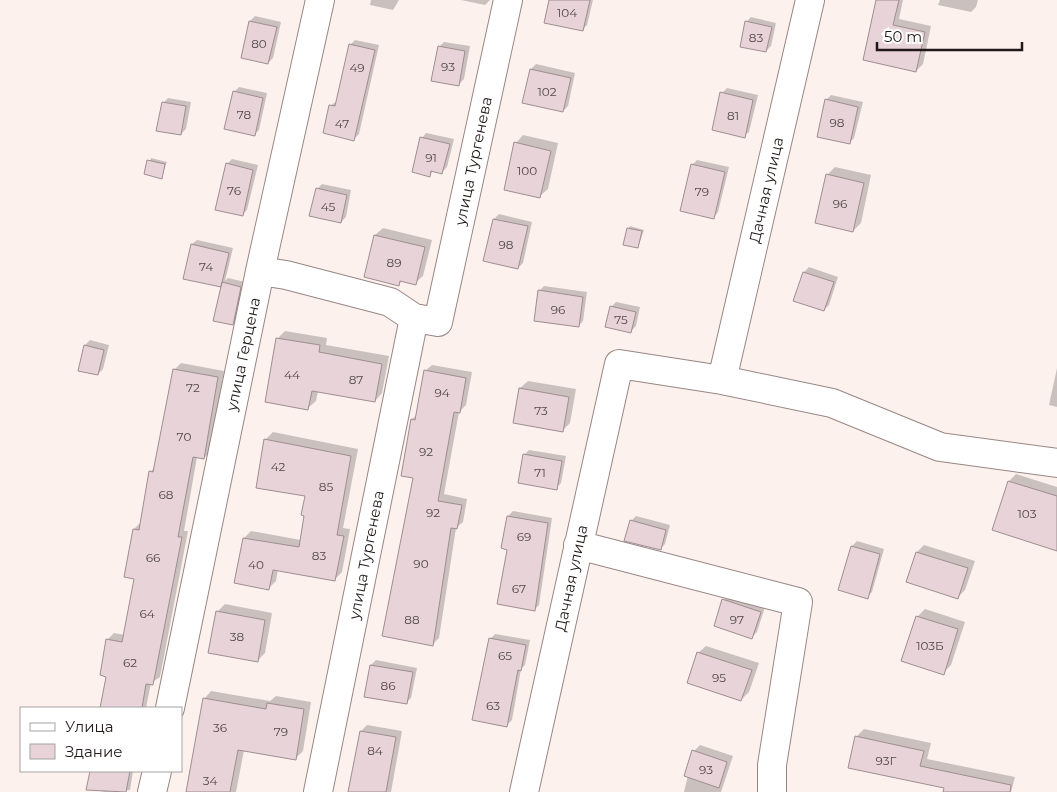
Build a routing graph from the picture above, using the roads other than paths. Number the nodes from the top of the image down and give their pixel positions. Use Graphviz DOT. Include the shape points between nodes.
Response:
graph roads {
  1 [pos="320,0"];
  2 [pos="508,0"];
  3 [pos="810,0"];
  4 [pos="260,271"];
  5 [pos="426,320"];
  6 [pos="722,380"];
  7 [pos="1057,463"];
  8 [pos="578,545"];
  9 [pos="170,707"];
  10 [pos="157,772"];
  11 [pos="152,792"];
  12 [pos="318,792"];
  13 [pos="524,792"];
  14 [pos="772,792"];
  1 -- 4 [label="street, улица Герцена"];
  2 -- 5 [label="street, улица Тургенева"];
  3 -- 6 [label="street, Дачная улица"];
  4 -- 5 [label="street" via="390,302"];
  4 -- 9 [label="street, улица Герцена"];
  5 -- 12 [label="street, улица Тургенева"];
  6 -- 7 [label="street" via="832,403 940,447"];
  6 -- 8 [label="street, Дачная улица" via="619,364"];
  8 -- 13 [label="street, Дачная улица"];
  8 -- 14 [label="street" via="798,602 772,766"];
  10 -- 11 [label="street"];
}
